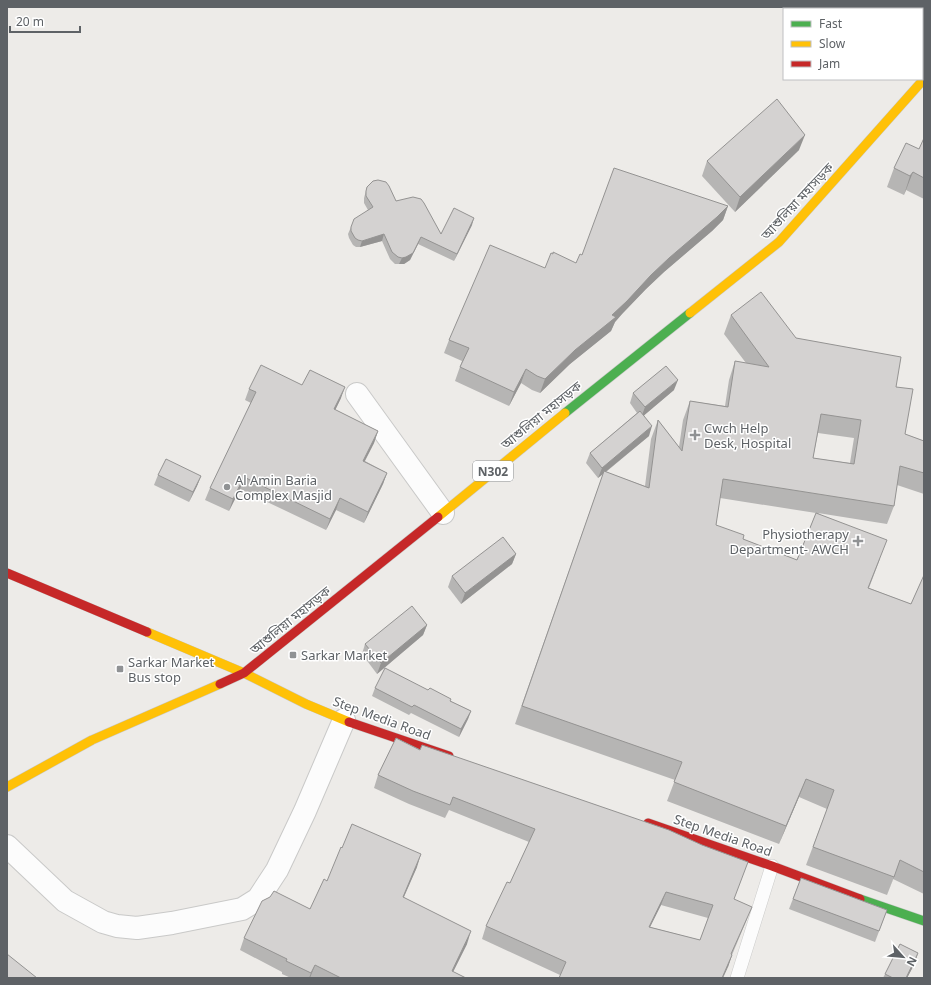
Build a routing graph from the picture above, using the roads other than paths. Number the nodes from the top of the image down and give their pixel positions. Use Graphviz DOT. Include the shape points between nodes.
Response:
graph roads {
  1 [pos="924,79"];
  2 [pos="357,394"];
  3 [pos="444,513"];
  4 [pos="7,573"];
  5 [pos="244,673"];
  6 [pos="344,720"];
  7 [pos="457,758"];
  8 [pos="7,787"];
  9 [pos="637,820"];
  10 [pos="7,846"];
  11 [pos="772,866"];
  12 [pos="924,921"];
  13 [pos="737,978"];
  1 -- 3 [label="main road, আশুলিয়া মহাসড়ক / N302" via="779,242"];
  2 -- 3 [label="street"];
  3 -- 5 [label="main road, আশুলিয়া মহাসড়ক / N302"];
  4 -- 5 [label="main road, Step Media Road"];
  5 -- 6 [label="main road, Step Media Road"];
  5 -- 8 [label="main road, আশুলিয়া মহাসড়ক / N302" via="92,740"];
  6 -- 7 [label="main road, Step Media Road"];
  6 -- 10 [label="street" via="277,870 258,899 242,909 137,928 117,926 103,922 65,901"];
  9 -- 11 [label="main road, Step Media Road"];
  11 -- 12 [label="main road, Step Media Road"];
  11 -- 13 [label="lane"];
}
